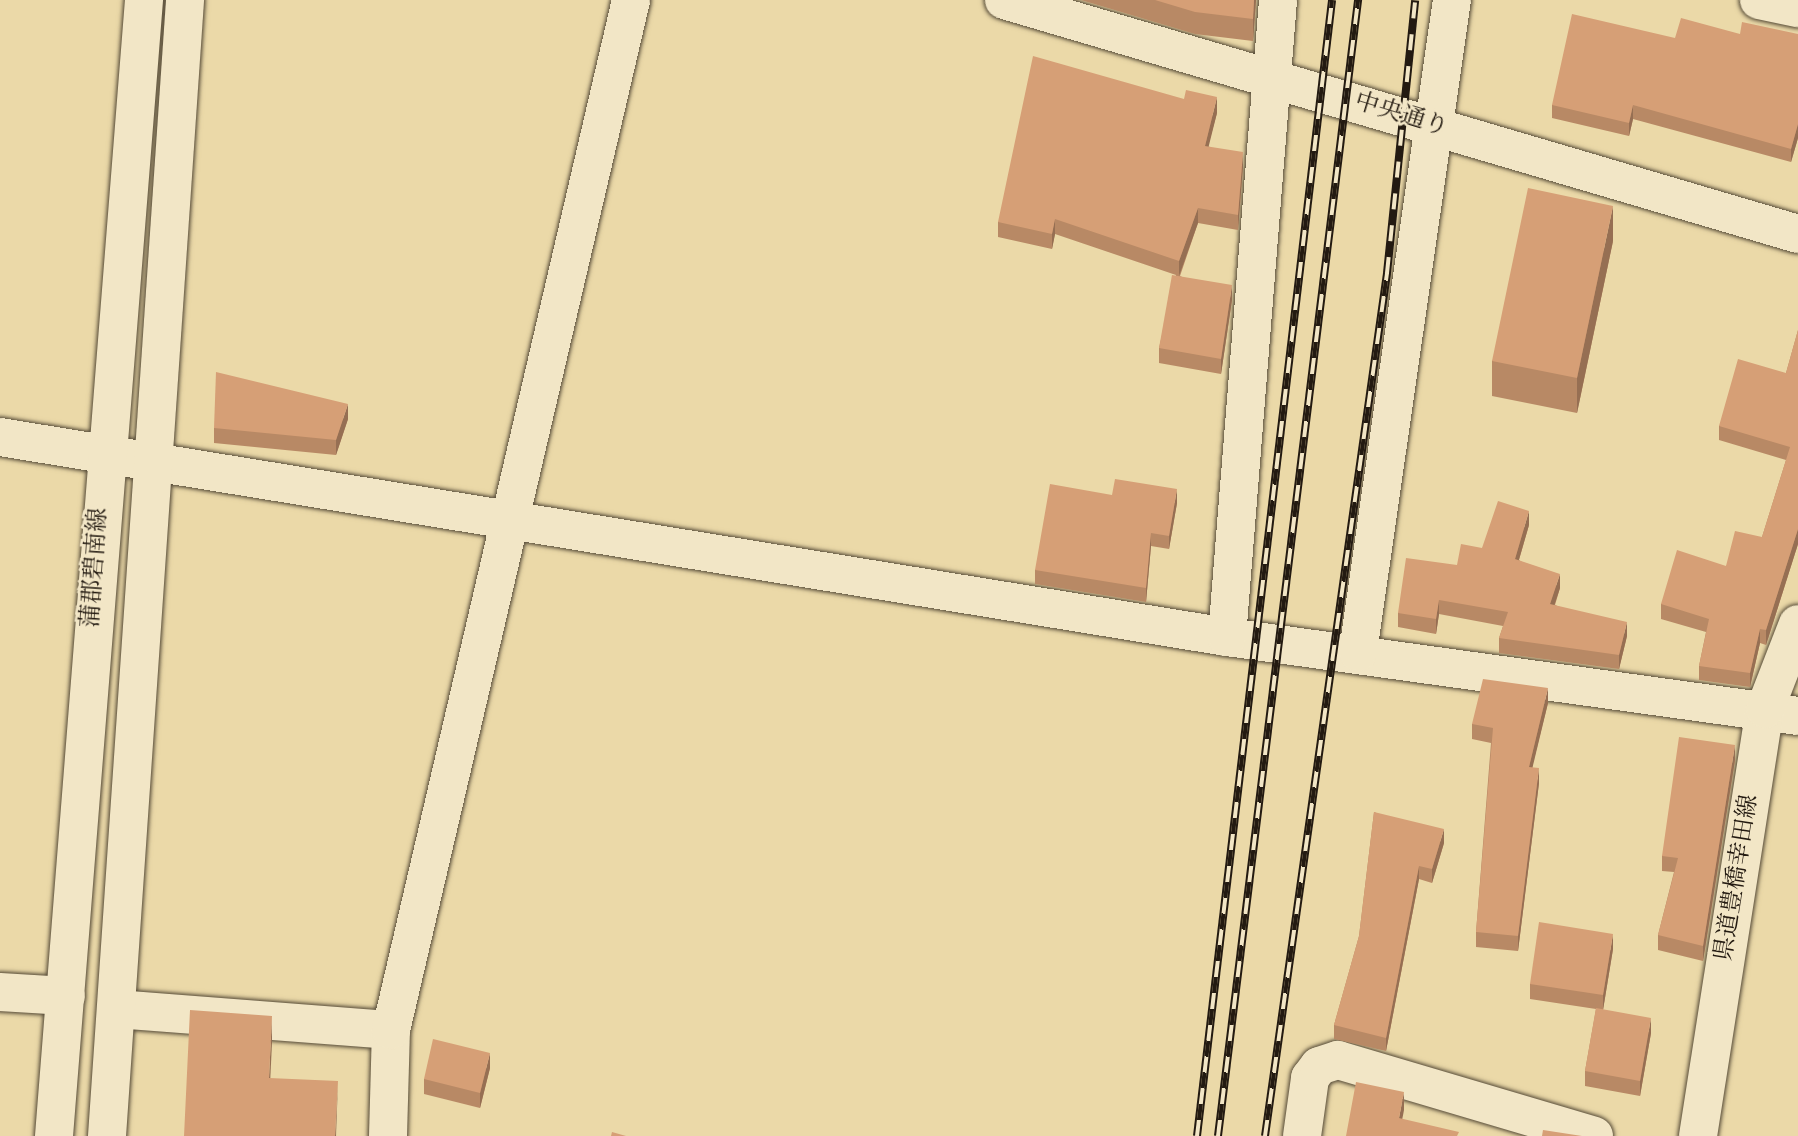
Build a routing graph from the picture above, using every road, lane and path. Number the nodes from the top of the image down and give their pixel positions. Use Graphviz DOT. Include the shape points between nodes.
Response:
graph roads {
  1 [pos="144,0"];
  2 [pos="185,0"];
  3 [pos="631,0"];
  4 [pos="1004,0"];
  5 [pos="1278,0"];
  6 [pos="1452,0"];
  7 [pos="1759,0"];
  8 [pos="1798,8"];
  9 [pos="1275,78"];
  10 [pos="1432,125"];
  11 [pos="1798,234"];
  12 [pos="0,437"];
  13 [pos="104,451"];
  14 [pos="156,466"];
  15 [pos="511,520"];
  16 [pos="1798,624"];
  17 [pos="1227,637"];
  18 [pos="1358,652"];
  19 [pos="1782,713"];
  20 [pos="0,992"];
  21 [pos="66,996"];
  22 [pos="116,1009"];
  23 [pos="391,1030"];
  24 [pos="54,1136"];
  25 [pos="107,1136"];
  26 [pos="388,1136"];
  27 [pos="1302,1136"];
  28 [pos="1594,1136"];
  29 [pos="1698,1136"];
  1 -- 13 [label="street, 蒲郡碧南線"];
  2 -- 14 [label="street"];
  3 -- 15 [label="street"];
  4 -- 9 [label="street, 中央通り"];
  5 -- 9 [label="street"];
  6 -- 10 [label="street"];
  7 -- 8 [label="street"];
  9 -- 10 [label="street, 中央通り"];
  9 -- 17 [label="street"];
  10 -- 11 [label="street, 中央通り"];
  10 -- 18 [label="street"];
  12 -- 13 [label="street"];
  13 -- 14 [label="street"];
  13 -- 21 [label="street, 蒲郡碧南線"];
  14 -- 15 [label="street"];
  14 -- 22 [label="street"];
  15 -- 17 [label="street"];
  15 -- 23 [label="street"];
  16 -- 19 [label="street, 県道豊橋幸田線"];
  17 -- 18 [label="street"];
  18 -- 19 [label="street"];
  19 -- 29 [label="street, 県道豊橋幸田線"];
  20 -- 21 [label="street"];
  21 -- 24 [label="street, 蒲郡碧南線"];
  22 -- 23 [label="street"];
  22 -- 25 [label="street"];
  23 -- 26 [label="street"];
  27 -- 28 [label="street" via="1310,1078 1319,1066 1338,1060"];
}
